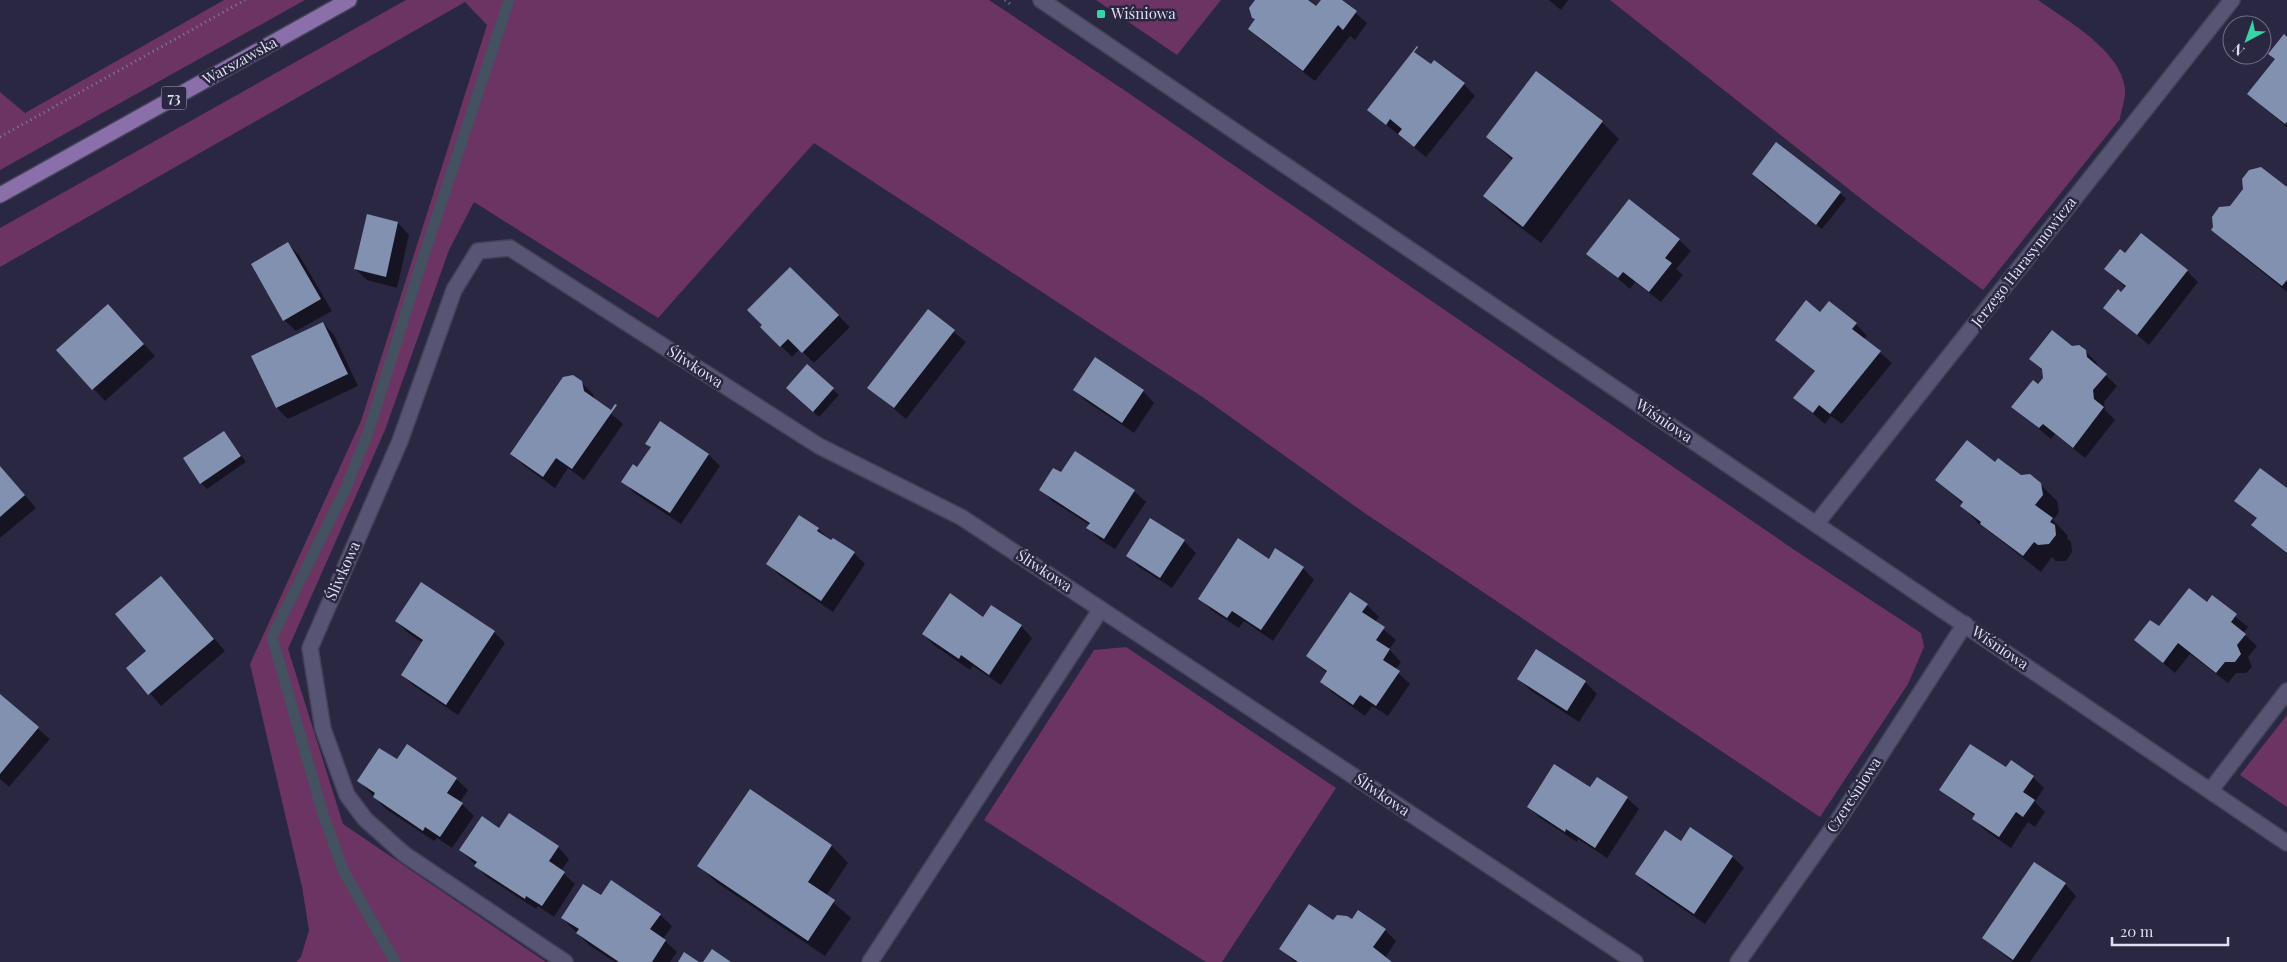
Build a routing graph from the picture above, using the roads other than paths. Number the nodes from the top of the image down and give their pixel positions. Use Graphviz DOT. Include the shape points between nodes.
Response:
graph roads {
  1 [pos="349,0"];
  2 [pos="1041,0"];
  3 [pos="2232,0"];
  4 [pos="0,195"];
  5 [pos="1816,524"];
  6 [pos="1101,609"];
  7 [pos="1965,624"];
  8 [pos="2287,691"];
  9 [pos="2210,791"];
  10 [pos="2287,843"];
  11 [pos="565,962"];
  12 [pos="870,962"];
  13 [pos="1635,962"];
  14 [pos="1738,962"];
  1 -- 4 [label="main road, Warszawska / 73"];
  2 -- 5 [label="street, Wiśniowa"];
  3 -- 5 [label="street, Jerzego Harasymowicza"];
  5 -- 7 [label="street, Wiśniowa"];
  6 -- 11 [label="street, Śliwkowa" via="961,516 819,446 510,248 478,251 454,290 400,440 310,648 323,729 347,796 365,819 404,854"];
  6 -- 12 [label="street"];
  6 -- 13 [label="street, Śliwkowa"];
  7 -- 9 [label="street, Wiśniowa"];
  7 -- 14 [label="street, Czereśniowa" via="1839,819"];
  8 -- 9 [label="street"];
  9 -- 10 [label="street, Wiśniowa"];
}
